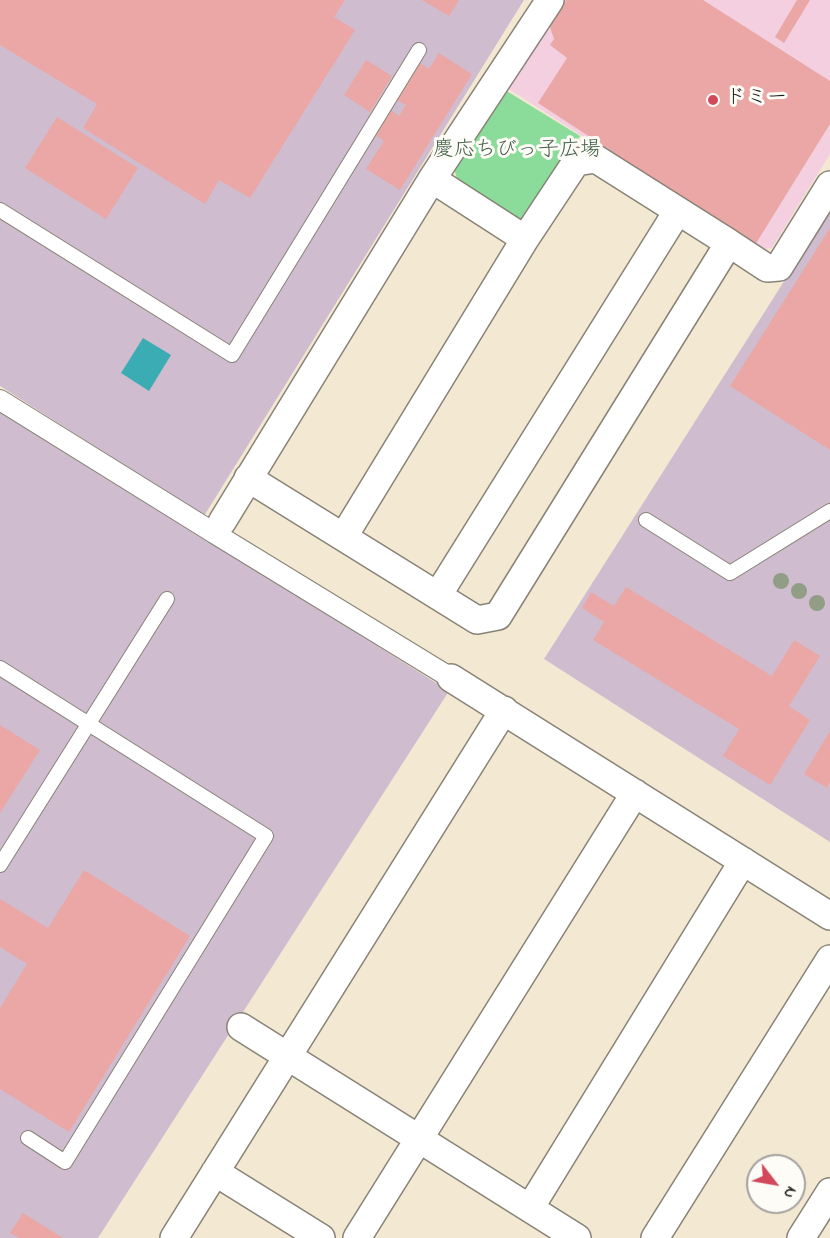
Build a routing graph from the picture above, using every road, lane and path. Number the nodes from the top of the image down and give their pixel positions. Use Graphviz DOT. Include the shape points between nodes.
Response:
graph roads {
  1 [pos="550,0"];
  2 [pos="419,50"];
  3 [pos="432,179"];
  4 [pos="830,185"];
  5 [pos="0,210"];
  6 [pos="677,212"];
  7 [pos="525,239"];
  8 [pos="729,243"];
  9 [pos="0,400"];
  10 [pos="248,478"];
  11 [pos="830,511"];
  12 [pos="646,520"];
  13 [pos="218,528"];
  14 [pos="344,536"];
  15 [pos="438,595"];
  16 [pos="167,599"];
  17 [pos="0,668"];
  18 [pos="451,678"];
  19 [pos="504,710"];
  20 [pos="89,723"];
  21 [pos="635,793"];
  22 [pos="743,861"];
  23 [pos="0,865"];
  24 [pos="830,916"];
  25 [pos="830,959"];
  26 [pos="241,1027"];
  27 [pos="288,1056"];
  28 [pos="28,1138"];
  29 [pos="419,1139"];
  30 [pos="216,1172"];
  31 [pos="830,1192"];
  32 [pos="530,1208"];
  33 [pos="174,1238"];
  34 [pos="321,1238"];
  35 [pos="357,1238"];
  36 [pos="577,1238"];
  37 [pos="655,1238"];
  38 [pos="801,1238"];
  1 -- 3 [label="street"];
  2 -- 5 [label="lane" via="232,355"];
  3 -- 7 [label="street"];
  3 -- 10 [label="street"];
  4 -- 8 [label="street" via="779,267 767,268"];
  6 -- 7 [label="street" via="596,159 576,162"];
  6 -- 8 [label="street"];
  6 -- 15 [label="street"];
  7 -- 14 [label="street"];
  8 -- 15 [label="street" via="498,616 477,620"];
  9 -- 13 [label="street"];
  10 -- 13 [label="street"];
  10 -- 14 [label="street"];
  11 -- 12 [label="lane" via="730,573"];
  13 -- 18 [label="street"];
  14 -- 15 [label="street"];
  16 -- 20 [label="lane"];
  17 -- 20 [label="lane"];
  18 -- 19 [label="street"];
  19 -- 21 [label="street"];
  19 -- 27 [label="street"];
  20 -- 23 [label="lane"];
  20 -- 28 [label="lane" via="266,836 65,1162"];
  21 -- 22 [label="street"];
  21 -- 29 [label="street"];
  22 -- 24 [label="street"];
  22 -- 32 [label="street"];
  25 -- 37 [label="street"];
  26 -- 27 [label="street"];
  27 -- 29 [label="street"];
  27 -- 30 [label="street"];
  29 -- 32 [label="street"];
  29 -- 35 [label="street"];
  30 -- 33 [label="street"];
  30 -- 34 [label="street"];
  31 -- 38 [label="street"];
  32 -- 36 [label="street"];
}
